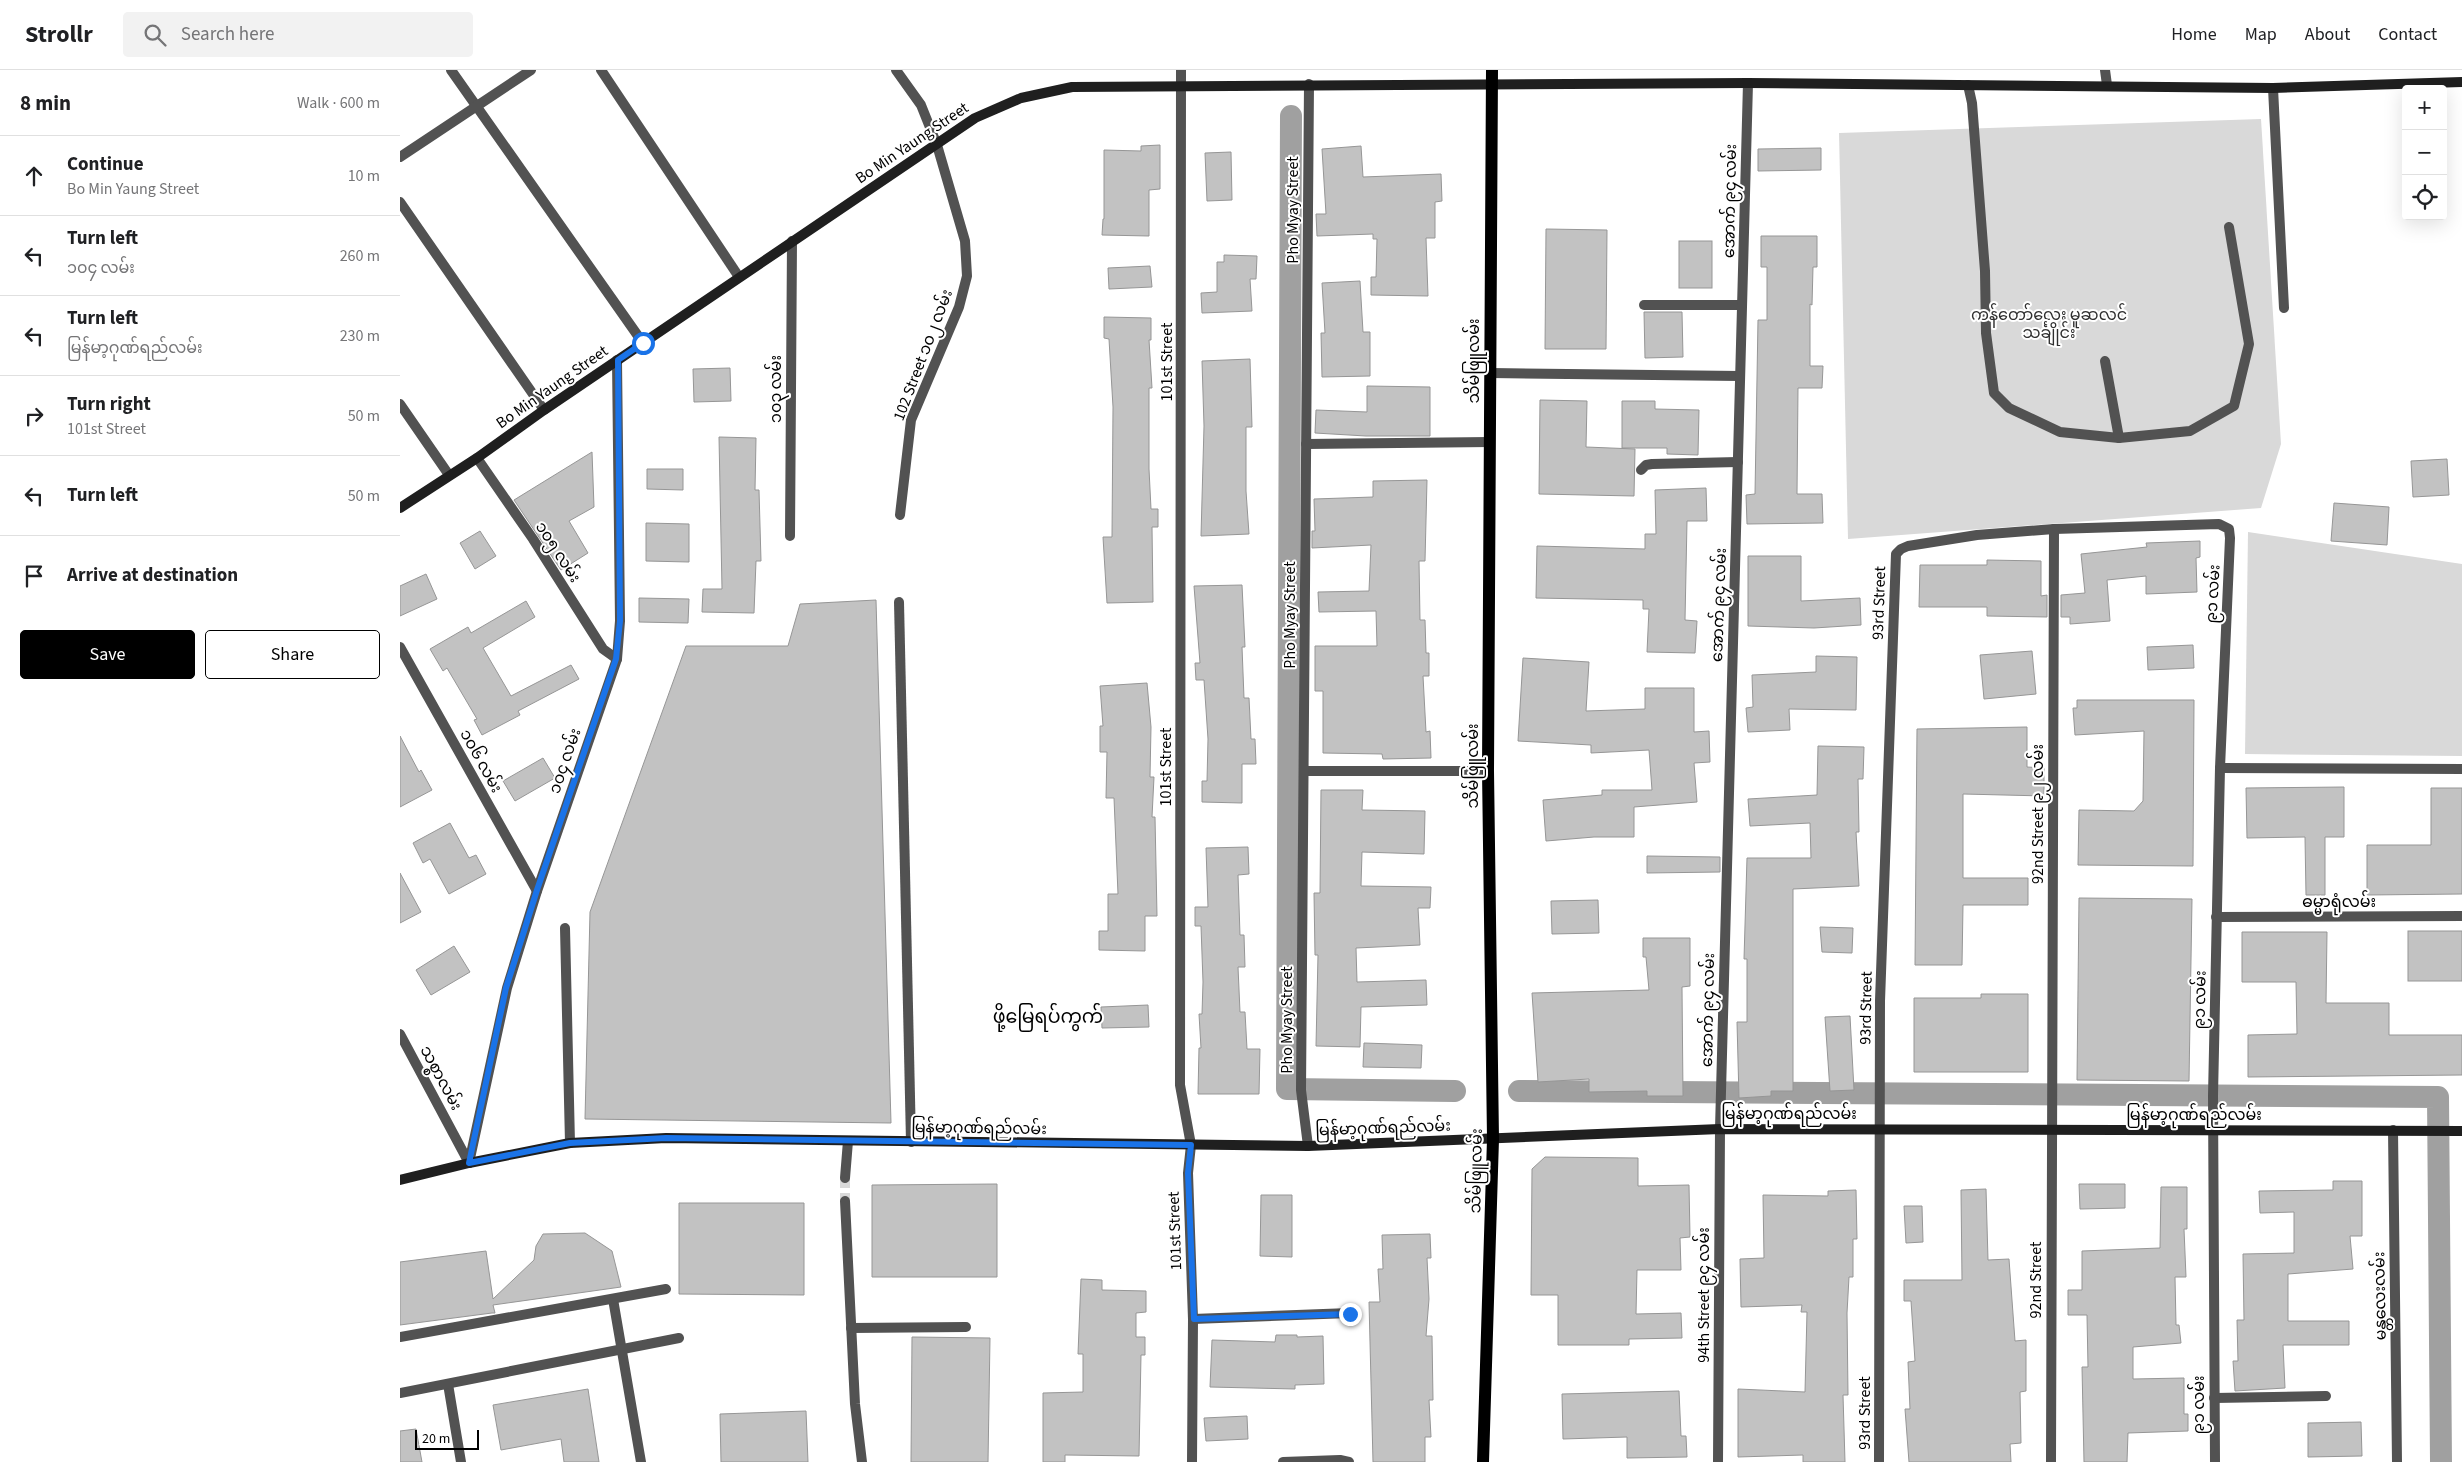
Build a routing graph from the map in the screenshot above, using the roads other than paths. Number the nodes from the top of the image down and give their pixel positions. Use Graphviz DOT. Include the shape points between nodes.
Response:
graph roads {
  1 [pos="451,70"];
  2 [pos="532,70"];
  3 [pos="601,70"];
  4 [pos="896,70"];
  5 [pos="1181,70"];
  6 [pos="1492,70"];
  7 [pos="2105,70"];
  8 [pos="2462,82"];
  9 [pos="1748,83"];
  10 [pos="1308,84"];
  11 [pos="1182,85"];
  12 [pos="1968,85"];
  13 [pos="2107,85"];
  14 [pos="1492,86"];
  15 [pos="2273,88"];
  16 [pos="477,106"];
  17 [pos="937,145"];
  18 [pos="400,157"];
  19 [pos="400,202"];
  20 [pos="2229,227"];
  21 [pos="792,241"];
  22 [pos="740,277"];
  23 [pos="1644,305"];
  24 [pos="1742,305"];
  25 [pos="2284,308"];
  26 [pos="643,343"];
  27 [pos="618,360"];
  28 [pos="2105,361"];
  29 [pos="1490,373"];
  30 [pos="1740,376"];
  31 [pos="400,404"];
  32 [pos="544,410"];
  33 [pos="2119,438"];
  34 [pos="1490,442"];
  35 [pos="1306,444"];
  36 [pos="477,458"];
  37 [pos="1738,462"];
  38 [pos="1641,470"];
  39 [pos="449,475"];
  40 [pos="400,508"];
  41 [pos="900,515"];
  42 [pos="2054,529"];
  43 [pos="790,536"];
  44 [pos="899,602"];
  45 [pos="400,647"];
  46 [pos="616,659"];
  47 [pos="2220,768"];
  48 [pos="2462,769"];
  49 [pos="1304,771"];
  50 [pos="1488,771"];
  51 [pos="537,890"];
  52 [pos="2462,916"];
  53 [pos="2216,917"];
  54 [pos="565,928"];
  55 [pos="400,1034"];
  56 [pos="2051,1099"];
  57 [pos="1720,1129"];
  58 [pos="1880,1129"];
  59 [pos="2051,1129"];
  60 [pos="2213,1130"];
  61 [pos="2393,1130"];
  62 [pos="2462,1131"];
  63 [pos="1493,1138"];
  64 [pos="848,1142"];
  65 [pos="911,1142"];
  66 [pos="570,1143"];
  67 [pos="1191,1145"];
  68 [pos="1308,1146"];
  69 [pos="469,1163"];
  70 [pos="845,1178"];
  71 [pos="400,1180"];
  72 [pos="846,1201"];
  73 [pos="666,1289"];
  74 [pos="613,1299"];
  75 [pos="1350,1314"];
  76 [pos="1194,1319"];
  77 [pos="966,1327"];
  78 [pos="851,1328"];
  79 [pos="400,1338"];
  80 [pos="679,1338"];
  81 [pos="621,1350"];
  82 [pos="448,1384"];
  83 [pos="400,1393"];
  84 [pos="2326,1396"];
  85 [pos="2214,1398"];
  86 [pos="461,1462"];
  87 [pos="641,1462"];
  88 [pos="862,1462"];
  89 [pos="1192,1462"];
  90 [pos="1283,1462"];
  91 [pos="1349,1462"];
  92 [pos="1483,1462"];
  93 [pos="1718,1462"];
  94 [pos="1880,1462"];
  95 [pos="2050,1462"];
  96 [pos="2215,1462"];
  97 [pos="2397,1462"];
  1 -- 16 [label="street"];
  2 -- 16 [label="street"];
  3 -- 22 [label="street"];
  4 -- 17 [label="street, 102 Street ၁၀၂ လမ်း" via="922,105"];
  5 -- 11 [label="street, 101st Street"];
  6 -- 14 [label="main road, သိမ်ဖြူလမ်း"];
  7 -- 13 [label="street"];
  8 -- 15 [label="main road, Bo Min Yaung Street"];
  9 -- 12 [label="main road, Bo Min Yaung Street"];
  9 -- 14 [label="main road, Bo Min Yaung Street"];
  9 -- 24 [label="street, အောက် ၉၄ လမ်း"];
  10 -- 11 [label="main road, Bo Min Yaung Street"];
  10 -- 14 [label="main road, Bo Min Yaung Street"];
  10 -- 35 [label="street, Pho Myay Street"];
  11 -- 17 [label="main road, Bo Min Yaung Street" via="1072,87 1021,98 975,118"];
  11 -- 67 [label="street, 101st Street" via="1180,1085"];
  12 -- 13 [label="main road, Bo Min Yaung Street"];
  12 -- 33 [label="street" via="1985,271 1986,333 1994,392 2009,408 2060,432"];
  13 -- 15 [label="main road, Bo Min Yaung Street"];
  14 -- 29 [label="main road, သိမ်ဖြူလမ်း"];
  15 -- 25 [label="street"];
  16 -- 18 [label="street"];
  16 -- 26 [label="street"];
  17 -- 21 [label="main road, Bo Min Yaung Street"];
  17 -- 41 [label="street, 102 Street ၁၀၂ လမ်း" via="965,241 967,276 959,307 910,420"];
  19 -- 32 [label="street"];
  20 -- 33 [label="street" via="2249,344 2234,406 2190,431"];
  21 -- 22 [label="main road, Bo Min Yaung Street"];
  21 -- 43 [label="street, ၁၀၃ လမ်း"];
  22 -- 26 [label="main road, Bo Min Yaung Street"];
  23 -- 24 [label="street"];
  24 -- 30 [label="street, အောက် ၉၄ လမ်း"];
  26 -- 27 [label="main road, Bo Min Yaung Street"];
  27 -- 32 [label="main road, Bo Min Yaung Street"];
  27 -- 46 [label="street, ၁၀၄ လမ်း" via="620,621"];
  28 -- 33 [label="street"];
  29 -- 30 [label="street"];
  29 -- 34 [label="main road, သိမ်ဖြူလမ်း"];
  30 -- 37 [label="street, အောက် ၉၄ လမ်း"];
  31 -- 39 [label="street"];
  32 -- 36 [label="main road, Bo Min Yaung Street"];
  34 -- 35 [label="street"];
  34 -- 50 [label="main road, သိမ်ဖြူလမ်း"];
  35 -- 49 [label="street, Pho Myay Street"];
  36 -- 39 [label="main road, Bo Min Yaung Street"];
  36 -- 46 [label="street, ၁၀၅ လမ်း" via="534,539 603,649"];
  37 -- 38 [label="street" via="1652,464"];
  37 -- 57 [label="street, အောက် ၉၄ လမ်း"];
  39 -- 40 [label="main road, Bo Min Yaung Street"];
  42 -- 47 [label="street, ၉၁ လမ်း" via="2219,524 2229,529"];
  42 -- 56 [label="street, 92nd Street ၉၂ လမ်း"];
  42 -- 58 [label="street, 93rd Street" via="1977,535 1916,545 1901,549 1896,554"];
  44 -- 65 [label="street"];
  45 -- 51 [label="street, ၁၀၆ လမ်း"];
  46 -- 51 [label="street, ၁၀၄ လမ်း"];
  47 -- 48 [label="street"];
  47 -- 53 [label="street, ၉၁ လမ်း"];
  49 -- 50 [label="street"];
  49 -- 68 [label="street, Pho Myay Street" via="1302,1090"];
  50 -- 63 [label="main road, သိမ်ဖြူလမ်း"];
  51 -- 69 [label="street, ၁၀၄ လမ်း" via="506,988"];
  52 -- 53 [label="street, ဓမ္မာရုံလမ်း"];
  53 -- 60 [label="street, ၉၁ လမ်း"];
  54 -- 66 [label="street"];
  55 -- 69 [label="street, သစ္စာလမ်း"];
  56 -- 59 [label="street, 92nd Street"];
  57 -- 58 [label="main road, မြန်မာ့ဂုဏ်ရည်လမ်း"];
  57 -- 63 [label="main road, မြန်မာ့ဂုဏ်ရည်လမ်း"];
  57 -- 93 [label="street, 94th Street ၉၄ လမ်း"];
  58 -- 59 [label="main road, မြန်မာ့ဂုဏ်ရည်လမ်း"];
  58 -- 94 [label="street, 93rd Street"];
  59 -- 60 [label="main road, မြန်မာ့ဂုဏ်ရည်လမ်း"];
  59 -- 95 [label="street, 92nd Street"];
  60 -- 61 [label="main road, မြန်မာ့ဂုဏ်ရည်လမ်း"];
  60 -- 85 [label="street, ၉၁ လမ်း"];
  61 -- 62 [label="main road, မြန်မာ့ဂုဏ်ရည်လမ်း"];
  61 -- 97 [label="street, မန္တလေးလမ်း"];
  63 -- 68 [label="main road, မြန်မာ့ဂုဏ်ရည်လမ်း"];
  63 -- 92 [label="main road, သိမ်ဖြူလမ်း"];
  64 -- 65 [label="main road, မြန်မာ့ဂုဏ်ရည်လမ်း"];
  64 -- 66 [label="main road, မြန်မာ့ဂုဏ်ရည်လမ်း" via="666,1138"];
  64 -- 70 [label="street"];
  65 -- 67 [label="main road, မြန်မာ့ဂုဏ်ရည်လမ်း"];
  66 -- 69 [label="main road, မြန်မာ့ဂုဏ်ရည်လမ်း"];
  67 -- 68 [label="main road, မြန်မာ့ဂုဏ်ရည်လမ်း"];
  67 -- 76 [label="street, 101st Street" via="1188,1173"];
  69 -- 71 [label="main road, မြန်မာ့ဂုဏ်ရည်လမ်း"];
  72 -- 78 [label="street"];
  73 -- 74 [label="street"];
  74 -- 79 [label="street"];
  74 -- 81 [label="street"];
  75 -- 76 [label="street"];
  76 -- 89 [label="street, 101st Street"];
  77 -- 78 [label="street"];
  78 -- 88 [label="street"];
  80 -- 81 [label="street"];
  81 -- 82 [label="street"];
  81 -- 87 [label="street"];
  82 -- 83 [label="street"];
  82 -- 86 [label="street"];
  84 -- 85 [label="street"];
  85 -- 96 [label="street, ၉၁ လမ်း"];
  90 -- 91 [label="street"];
}
